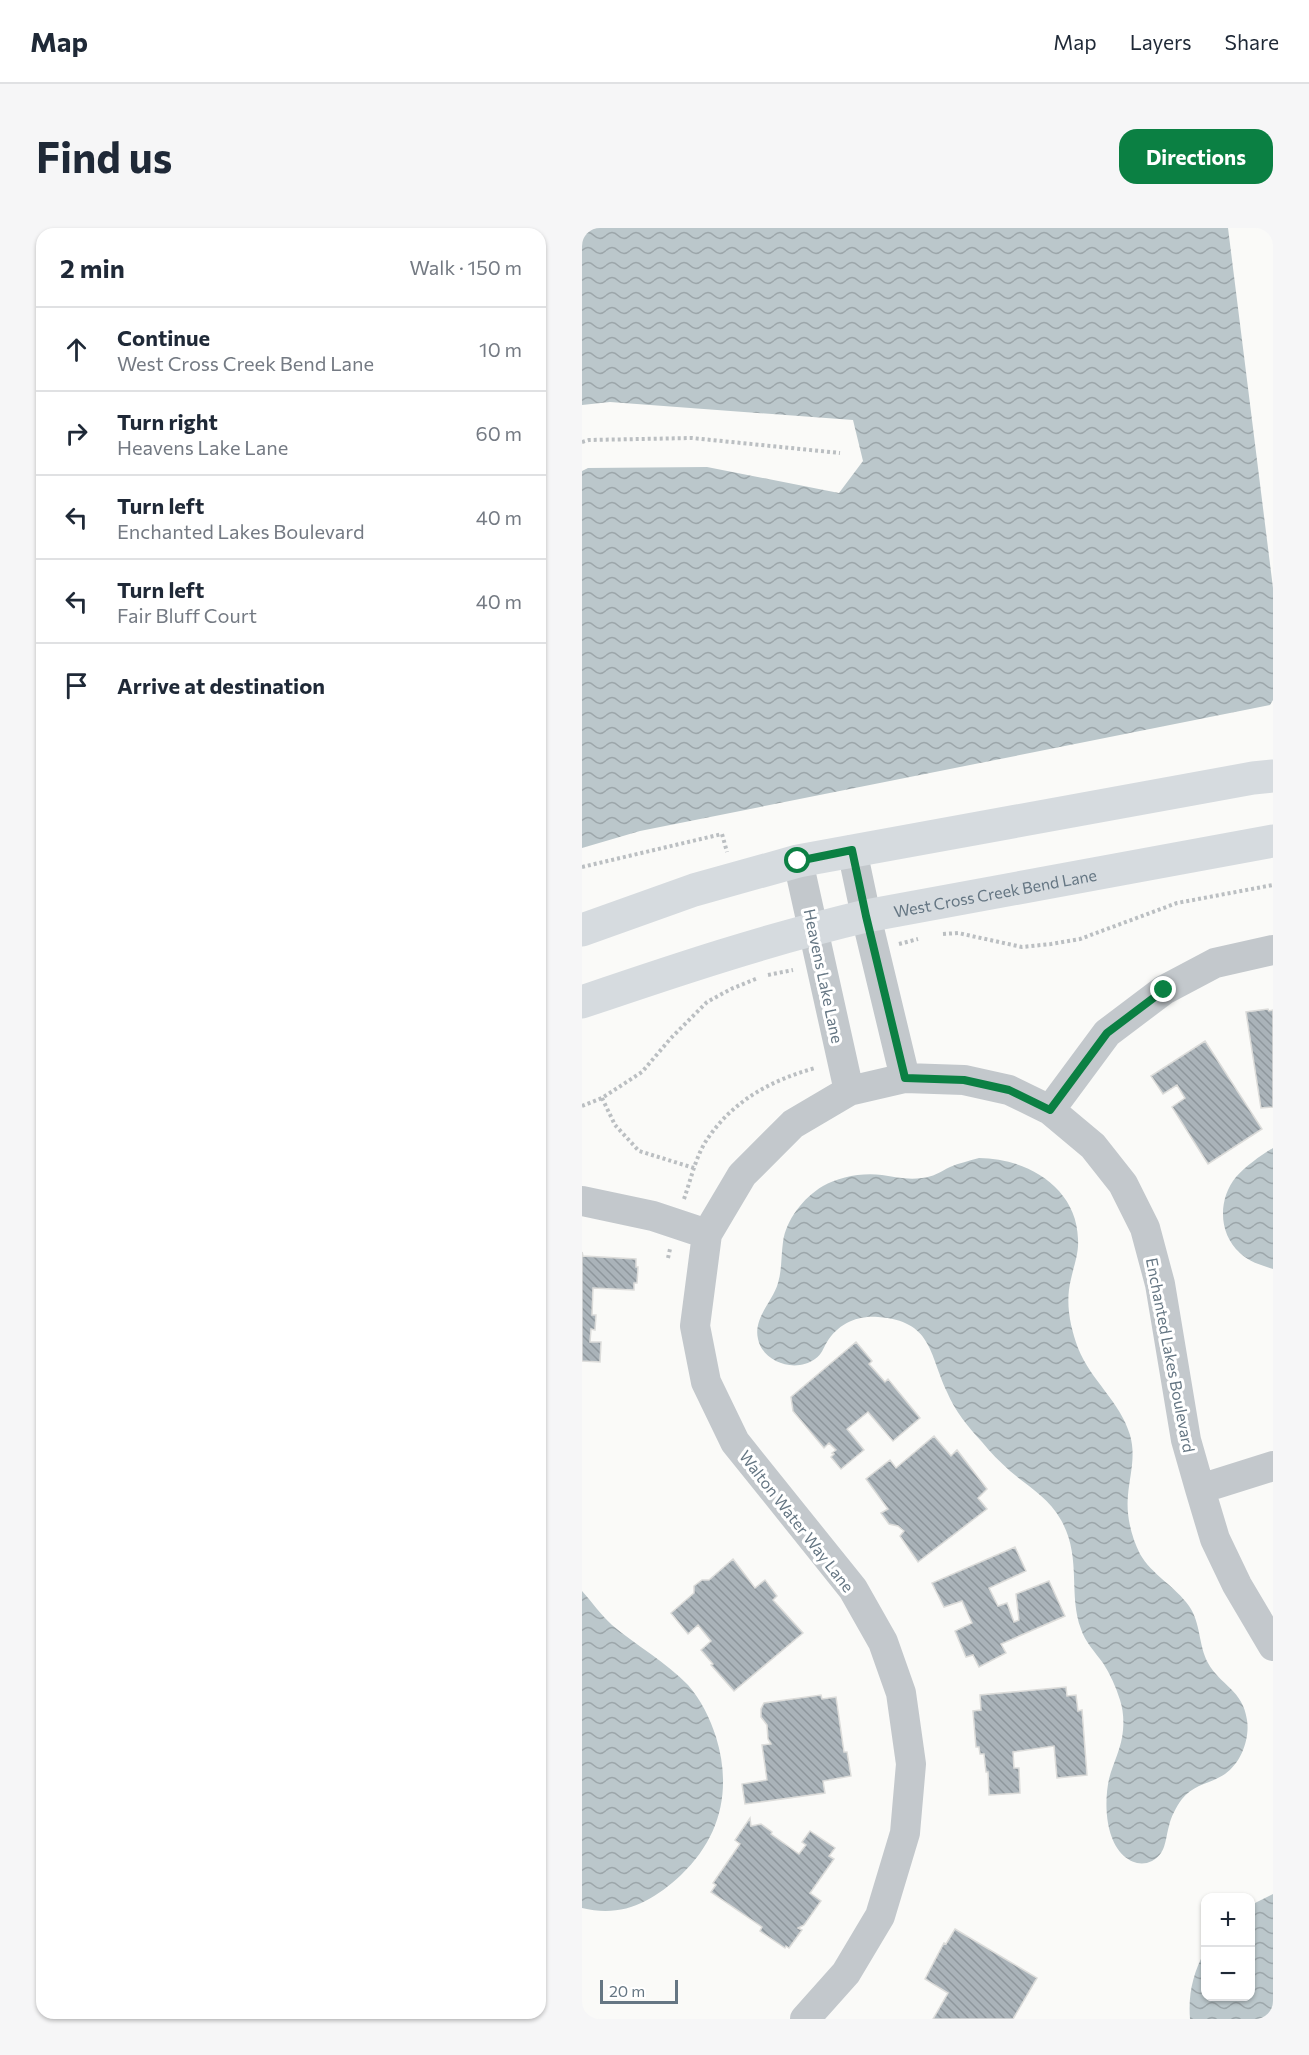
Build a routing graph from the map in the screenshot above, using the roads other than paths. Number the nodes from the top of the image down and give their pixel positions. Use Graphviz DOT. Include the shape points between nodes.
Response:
graph roads {
  1 [pos="1273,776"];
  2 [pos="1273,842"];
  3 [pos="852,850"];
  4 [pos="798,861"];
  5 [pos="866,916"];
  6 [pos="813,929"];
  7 [pos="582,930"];
  8 [pos="1273,950"];
  9 [pos="582,1002"];
  10 [pos="905,1078"];
  11 [pos="849,1091"];
  12 [pos="1050,1110"];
  13 [pos="582,1201"];
  14 [pos="707,1234"];
  15 [pos="1273,1466"];
  16 [pos="1200,1489"];
  17 [pos="1273,1646"];
  18 [pos="805,2019"];
  1 -- 3 [label="main road"];
  2 -- 5 [label="main road, West Cross Creek Bend Lane"];
  3 -- 4 [label="main road"];
  3 -- 5 [label="street"];
  4 -- 6 [label="street, Heavens Lake Lane"];
  4 -- 7 [label="main road" via="694,890"];
  5 -- 6 [label="main road, West Cross Creek Bend Lane"];
  5 -- 10 [label="street"];
  6 -- 9 [label="main road, West Cross Creek Bend Lane"];
  6 -- 11 [label="street, Heavens Lake Lane"];
  8 -- 12 [label="street" via="1215,963 1164,990 1107,1033"];
  10 -- 11 [label="street, Enchanted Lakes Boulevard"];
  10 -- 12 [label="street, Enchanted Lakes Boulevard" via="964,1080 1009,1090"];
  11 -- 14 [label="street, Walton Water Way Lane" via="793,1124 778,1138 742,1175"];
  12 -- 16 [label="street, Enchanted Lakes Boulevard" via="1093,1146 1123,1184 1145,1228 1160,1284 1186,1440"];
  13 -- 14 [label="street" via="654,1216"];
  14 -- 18 [label="street, Walton Water Way Lane" via="695,1326 706,1382 735,1443 853,1589 883,1642 901,1693 911,1764 905,1833 880,1916 846,1973"];
  15 -- 16 [label="street"];
  16 -- 17 [label="street, Enchanted Lakes Boulevard" via="1215,1539"];
}
